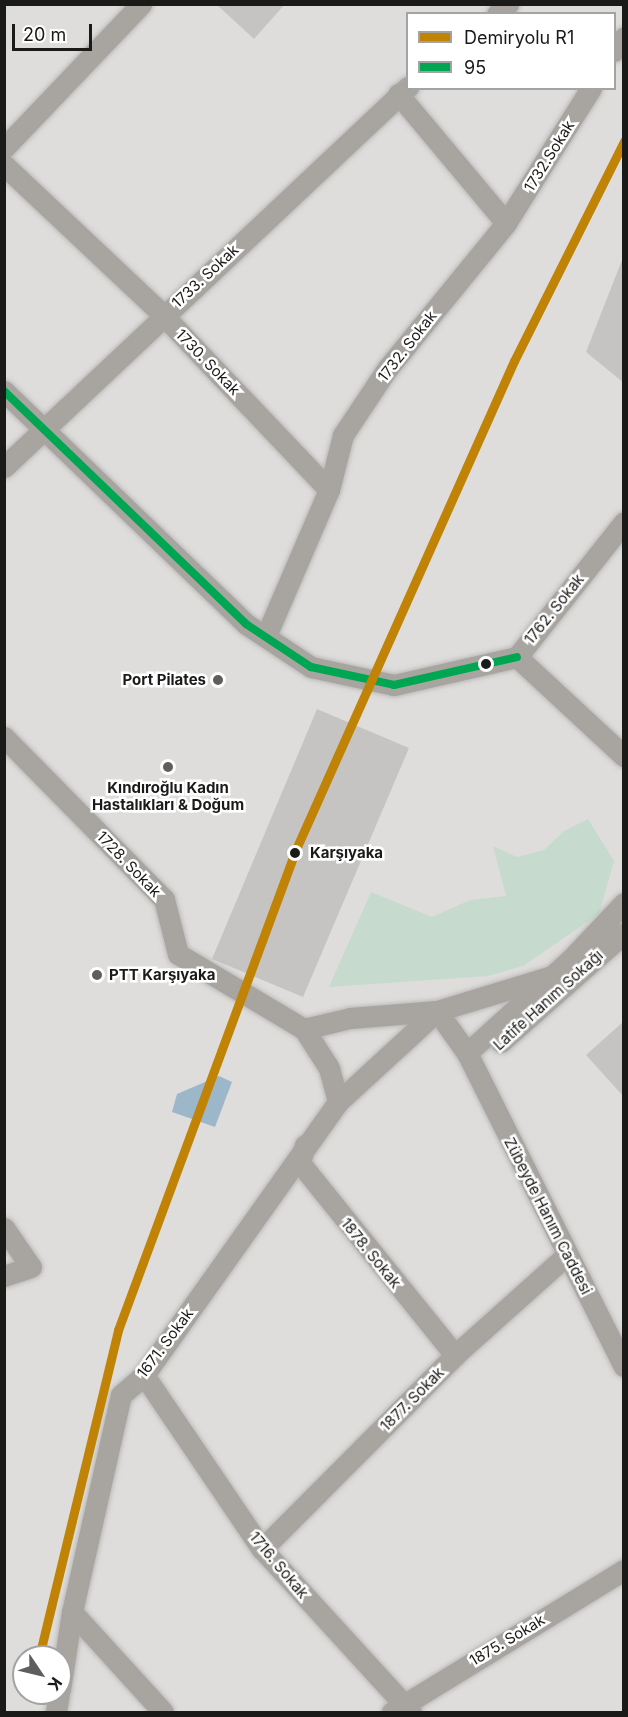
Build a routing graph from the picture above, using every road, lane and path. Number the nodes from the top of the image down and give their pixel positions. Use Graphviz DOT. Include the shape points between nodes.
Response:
graph roads {
  1 [pos="141,4"];
  2 [pos="590,90"];
  3 [pos="403,91"];
  4 [pos="4,148"];
  5 [pos="4,165"];
  6 [pos="507,223"];
  7 [pos="163,315"];
  8 [pos="4,391"];
  9 [pos="40,430"];
  10 [pos="4,467"];
  11 [pos="329,489"];
  12 [pos="624,522"];
  13 [pos="266,636"];
  14 [pos="517,657"];
  15 [pos="4,737"];
  16 [pos="624,756"];
  17 [pos="624,903"];
  18 [pos="624,933"];
  19 [pos="552,976"];
  20 [pos="437,1011"];
  21 [pos="304,1029"];
  22 [pos="470,1060"];
  23 [pos="338,1102"];
  24 [pos="305,1145"];
  25 [pos="4,1228"];
  26 [pos="567,1255"];
  27 [pos="4,1276"];
  28 [pos="455,1355"];
  29 [pos="624,1366"];
  30 [pos="144,1375"];
  31 [pos="262,1549"];
  32 [pos="624,1570"];
  33 [pos="72,1612"];
  34 [pos="67,1645"];
  35 [pos="402,1709"];
  36 [pos="163,1713"];
  1 -- 4 [label="street"];
  2 -- 6 [label="street, 1732.Sokak"];
  3 -- 6 [label="street"];
  3 -- 7 [label="street, 1733. Sokak"];
  5 -- 7 [label="street, 1730. Sokak"];
  6 -- 11 [label="street, 1732. Sokak" via="381,379 343,435"];
  7 -- 9 [label="street, 1733. Sokak"];
  7 -- 11 [label="street, 1730. Sokak"];
  8 -- 9 [label="street, 1762. Sokak"];
  9 -- 10 [label="street, 1733. Sokak"];
  9 -- 13 [label="street, 1762. Sokak" via="246,624"];
  11 -- 13 [label="street, 1732. Sokak"];
  12 -- 14 [label="street, 1762. Sokak"];
  13 -- 14 [label="street, 1762. Sokak" via="311,667 394,685"];
  14 -- 16 [label="street"];
  15 -- 21 [label="street, 1728. Sokak" via="164,899 178,954"];
  17 -- 19 [label="street"];
  18 -- 22 [label="street, Latife Hanım Sokağı"];
  19 -- 20 [label="street"];
  19 -- 22 [label="street"];
  20 -- 21 [label="street" via="350,1018"];
  20 -- 22 [label="street, Zübeyde Hanım Caddesi"];
  20 -- 23 [label="street, 1671. Sokak"];
  21 -- 23 [label="street" via="329,1068"];
  22 -- 26 [label="street, Zübeyde Hanım Caddesi"];
  23 -- 24 [label="street, 1671. Sokak"];
  24 -- 28 [label="street, 1878. Sokak" via="300,1163"];
  24 -- 30 [label="street, 1671. Sokak"];
  25 -- 27 [label="street" via="31,1267"];
  26 -- 28 [label="street, 1877. Sokak"];
  26 -- 29 [label="street, Zübeyde Hanım Caddesi"];
  28 -- 31 [label="street, 1877. Sokak"];
  30 -- 31 [label="street, 1716. Sokak"];
  30 -- 33 [label="street, 1671. Sokak" via="122,1395"];
  31 -- 35 [label="street, 1716. Sokak"];
  32 -- 35 [label="street, 1875. Sokak"];
  33 -- 34 [label="street, 1671. Sokak"];
  33 -- 36 [label="street"];
}
